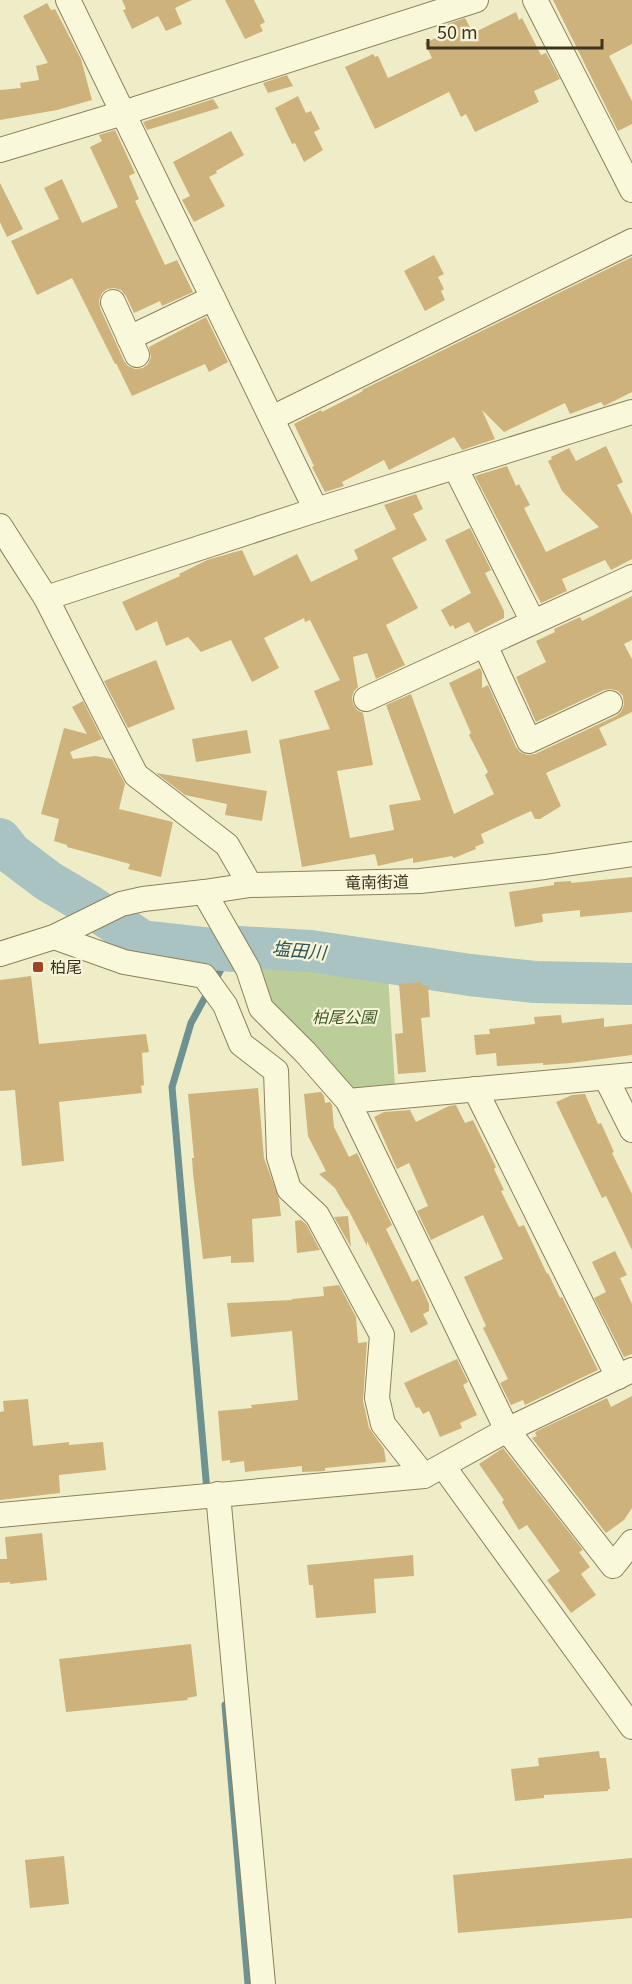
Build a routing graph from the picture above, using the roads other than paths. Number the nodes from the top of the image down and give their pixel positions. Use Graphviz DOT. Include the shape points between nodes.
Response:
graph roads {
  1 [pos="68,0"];
  2 [pos="476,0"];
  3 [pos="535,0"];
  4 [pos="123,113"];
  5 [pos="0,150"];
  6 [pos="632,190"];
  7 [pos="632,241"];
  8 [pos="213,298"];
  9 [pos="113,302"];
  10 [pos="632,412"];
  11 [pos="272,418"];
  12 [pos="455,467"];
  13 [pos="316,510"];
  14 [pos="0,526"];
  15 [pos="632,577"];
  16 [pos="46,598"];
  17 [pos="533,622"];
  18 [pos="485,645"];
  19 [pos="366,699"];
  20 [pos="610,703"];
  21 [pos="632,854"];
  22 [pos="250,885"];
  23 [pos="204,892"];
  24 [pos="62,933"];
  25 [pos="0,954"];
  26 [pos="632,1075"];
  27 [pos="606,1078"];
  28 [pos="475,1089"];
  29 [pos="348,1101"];
  30 [pos="632,1130"];
  31 [pos="625,1374"];
  32 [pos="507,1430"];
  33 [pos="434,1471"];
  34 [pos="218,1494"];
  35 [pos="0,1515"];
  36 [pos="632,1542"];
  37 [pos="632,1727"];
  38 [pos="262,1984"];
  1 -- 4 [label="street"];
  2 -- 4 [label="street"];
  3 -- 6 [label="street"];
  4 -- 5 [label="street"];
  4 -- 8 [label="street"];
  7 -- 11 [label="street"];
  8 -- 9 [label="street" via="133,346"];
  8 -- 11 [label="street"];
  10 -- 12 [label="street"];
  11 -- 13 [label="street"];
  12 -- 13 [label="street"];
  12 -- 17 [label="street"];
  13 -- 16 [label="street"];
  14 -- 16 [label="street"];
  15 -- 17 [label="street"];
  16 -- 22 [label="street" via="136,775 227,845"];
  17 -- 18 [label="street"];
  18 -- 19 [label="street"];
  18 -- 20 [label="street" via="528,741"];
  21 -- 22 [label="street, 竜南街道" via="420,881"];
  22 -- 23 [label="street, 竜南街道"];
  23 -- 24 [label="street, 竜南街道" via="121,904"];
  23 -- 29 [label="street" via="248,969 261,1008"];
  24 -- 25 [label="street, 竜南街道"];
  24 -- 33 [label="street" via="124,963 204,976 225,1005 241,1044 276,1071 279,1157 289,1189 317,1215 382,1335 377,1398 383,1424"];
  26 -- 27 [label="street"];
  27 -- 28 [label="street"];
  27 -- 30 [label="street"];
  28 -- 29 [label="street"];
  28 -- 31 [label="street"];
  29 -- 32 [label="street"];
  31 -- 32 [label="street"];
  32 -- 33 [label="street"];
  32 -- 36 [label="street" via="613,1566"];
  33 -- 34 [label="street"];
  33 -- 37 [label="street"];
  34 -- 35 [label="street"];
  34 -- 38 [label="street"];
}
